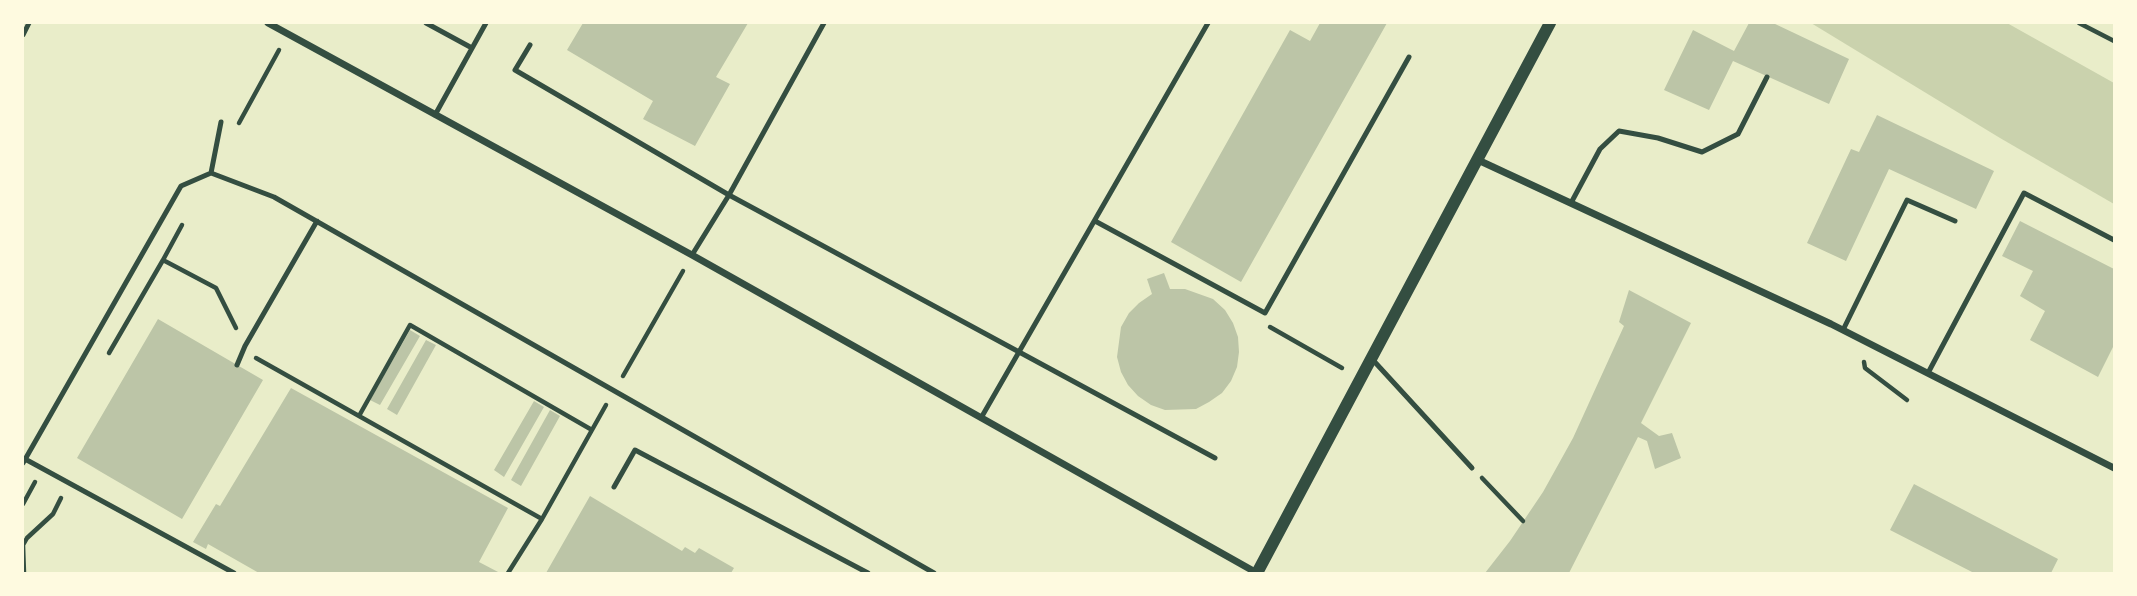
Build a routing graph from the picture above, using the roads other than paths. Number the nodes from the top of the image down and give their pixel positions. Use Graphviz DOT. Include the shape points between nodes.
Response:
graph roads {
  1 [pos="29,23"];
  2 [pos="268,23"];
  3 [pos="426,23"];
  4 [pos="486,23"];
  5 [pos="824,23"];
  6 [pos="1208,23"];
  7 [pos="1550,23"];
  8 [pos="23,35"];
  9 [pos="530,45"];
  10 [pos="472,48"];
  11 [pos="1409,57"];
  12 [pos="1767,77"];
  13 [pos="435,115"];
  14 [pos="221,122"];
  15 [pos="1478,160"];
  16 [pos="211,173"];
  17 [pos="729,195"];
  18 [pos="1571,203"];
  19 [pos="317,221"];
  20 [pos="1096,221"];
  21 [pos="1955,221"];
  22 [pos="2114,240"];
  23 [pos="692,255"];
  24 [pos="1843,330"];
  25 [pos="1021,353"];
  26 [pos="1372,359"];
  27 [pos="237,365"];
  28 [pos="1928,373"];
  29 [pos="981,418"];
  30 [pos="1215,457"];
  31 [pos="24,461"];
  32 [pos="1472,468"];
  33 [pos="2114,468"];
  34 [pos="614,487"];
  35 [pos="234,573"];
  36 [pos="868,573"];
  37 [pos="934,573"];
  38 [pos="1257,573"];
  1 -- 8 [label="lane"];
  2 -- 13 [label="street"];
  3 -- 10 [label="lane"];
  4 -- 10 [label="lane"];
  5 -- 17 [label="lane"];
  6 -- 20 [label="lane"];
  7 -- 15 [label="street"];
  9 -- 17 [label="lane" via="515,70"];
  10 -- 13 [label="lane"];
  11 -- 20 [label="lane" via="1265,313"];
  12 -- 18 [label="lane" via="1738,134 1702,152 1619,131 1600,149"];
  13 -- 23 [label="street"];
  14 -- 16 [label="lane"];
  15 -- 18 [label="street"];
  15 -- 26 [label="street"];
  16 -- 19 [label="lane" via="274,197"];
  16 -- 31 [label="lane" via="181,186"];
  17 -- 23 [label="lane"];
  17 -- 25 [label="lane"];
  18 -- 24 [label="street"];
  19 -- 27 [label="lane"];
  19 -- 37 [label="lane"];
  20 -- 25 [label="lane"];
  21 -- 24 [label="lane" via="1907,200"];
  22 -- 28 [label="lane" via="2024,192"];
  23 -- 29 [label="street"];
  24 -- 28 [label="street"];
  25 -- 29 [label="lane"];
  25 -- 30 [label="lane"];
  26 -- 32 [label="lane"];
  26 -- 38 [label="street"];
  28 -- 33 [label="street"];
  29 -- 38 [label="street"];
  31 -- 35 [label="lane"];
  34 -- 36 [label="lane" via="635,450"];
}
